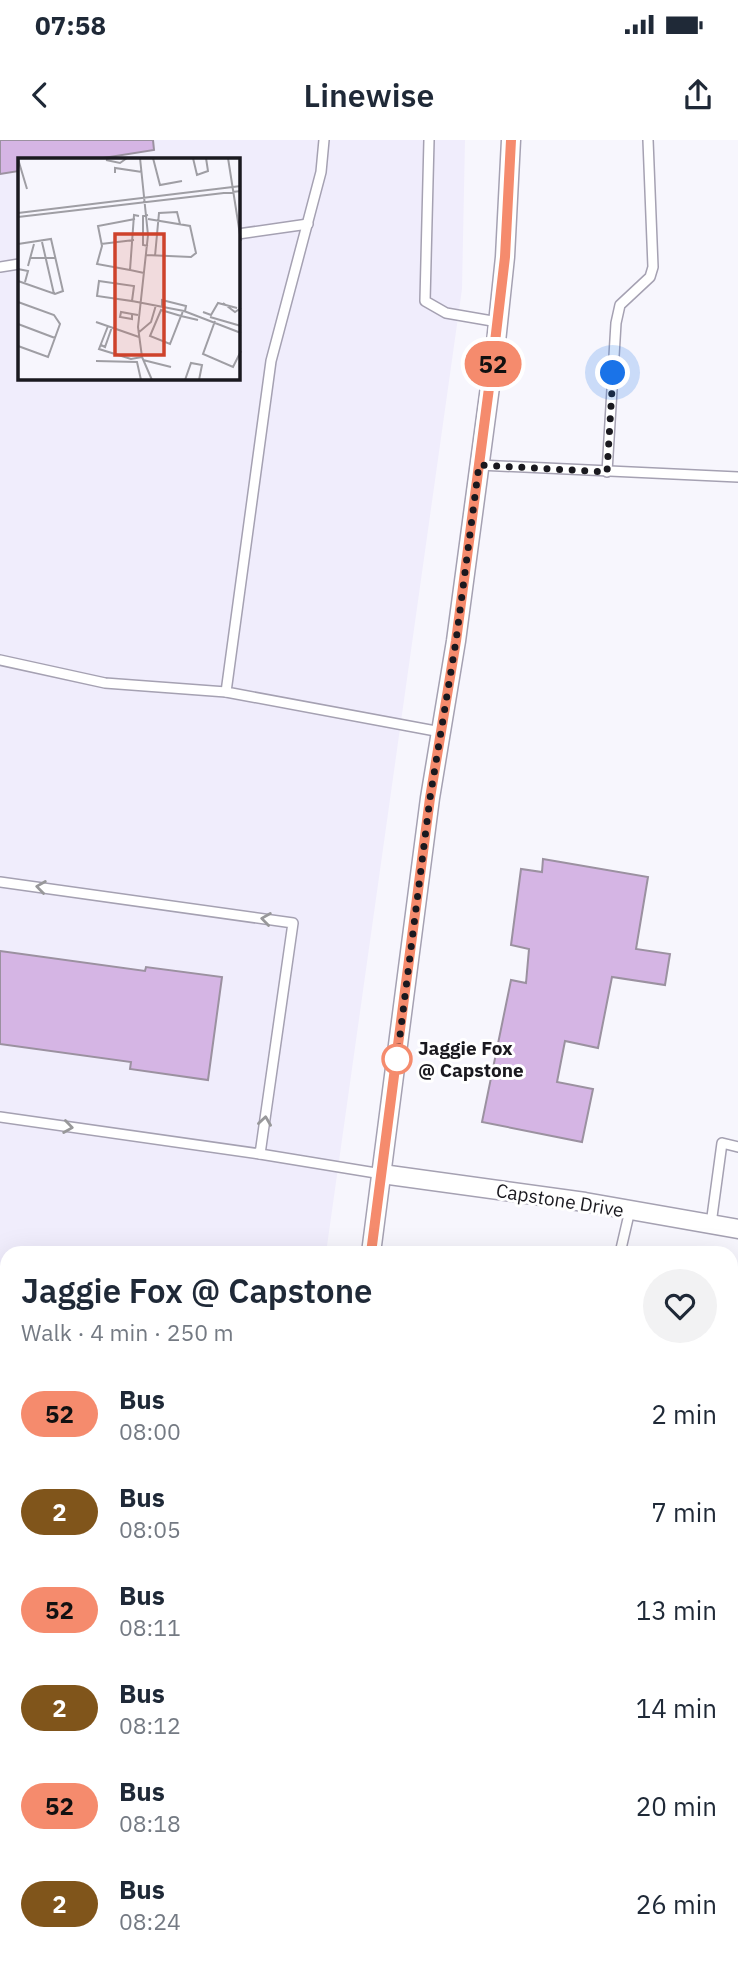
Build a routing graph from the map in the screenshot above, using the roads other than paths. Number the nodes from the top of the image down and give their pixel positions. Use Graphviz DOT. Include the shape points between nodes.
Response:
graph roads {
  1 [pos="324,140"];
  2 [pos="429,140"];
  3 [pos="511,140"];
  4 [pos="648,140"];
  5 [pos="308,224"];
  6 [pos="240,234"];
  7 [pos="18,264"];
  8 [pos="0,267"];
  9 [pos="498,322"];
  10 [pos="479,465"];
  11 [pos="607,472"];
  12 [pos="738,477"];
  13 [pos="0,660"];
  14 [pos="226,692"];
  15 [pos="440,732"];
  16 [pos="0,881"];
  17 [pos="0,1117"];
  18 [pos="738,1147"];
  19 [pos="260,1154"];
  20 [pos="382,1174"];
  21 [pos="631,1210"];
  22 [pos="711,1224"];
  23 [pos="738,1229"];
  24 [pos="372,1246"];
  25 [pos="622,1246"];
  1 -- 5 [label="lane"];
  2 -- 9 [label="lane" via="425,301 446,313"];
  3 -- 9 [label="street"];
  4 -- 11 [label="lane" via="653,267 650,277 620,305"];
  5 -- 6 [label="lane"];
  5 -- 14 [label="lane" via="271,361"];
  7 -- 8 [label="lane"];
  9 -- 10 [label="street"];
  10 -- 11 [label="lane"];
  10 -- 15 [label="street"];
  11 -- 12 [label="lane"];
  13 -- 14 [label="lane" via="105,683"];
  14 -- 15 [label="lane"];
  15 -- 20 [label="street"];
  19 -- 16 [label="lane, one-way" via="293,923"];
  17 -- 19 [label="lane, one-way"];
  18 -- 22 [label="lane" via="722,1143"];
  19 -- 20 [label="lane"];
  20 -- 21 [label="street, Capstone Drive"];
  20 -- 24 [label="street"];
  21 -- 22 [label="street, Capstone Drive"];
  21 -- 25 [label="lane"];
  22 -- 23 [label="street, Capstone Drive"];
}
